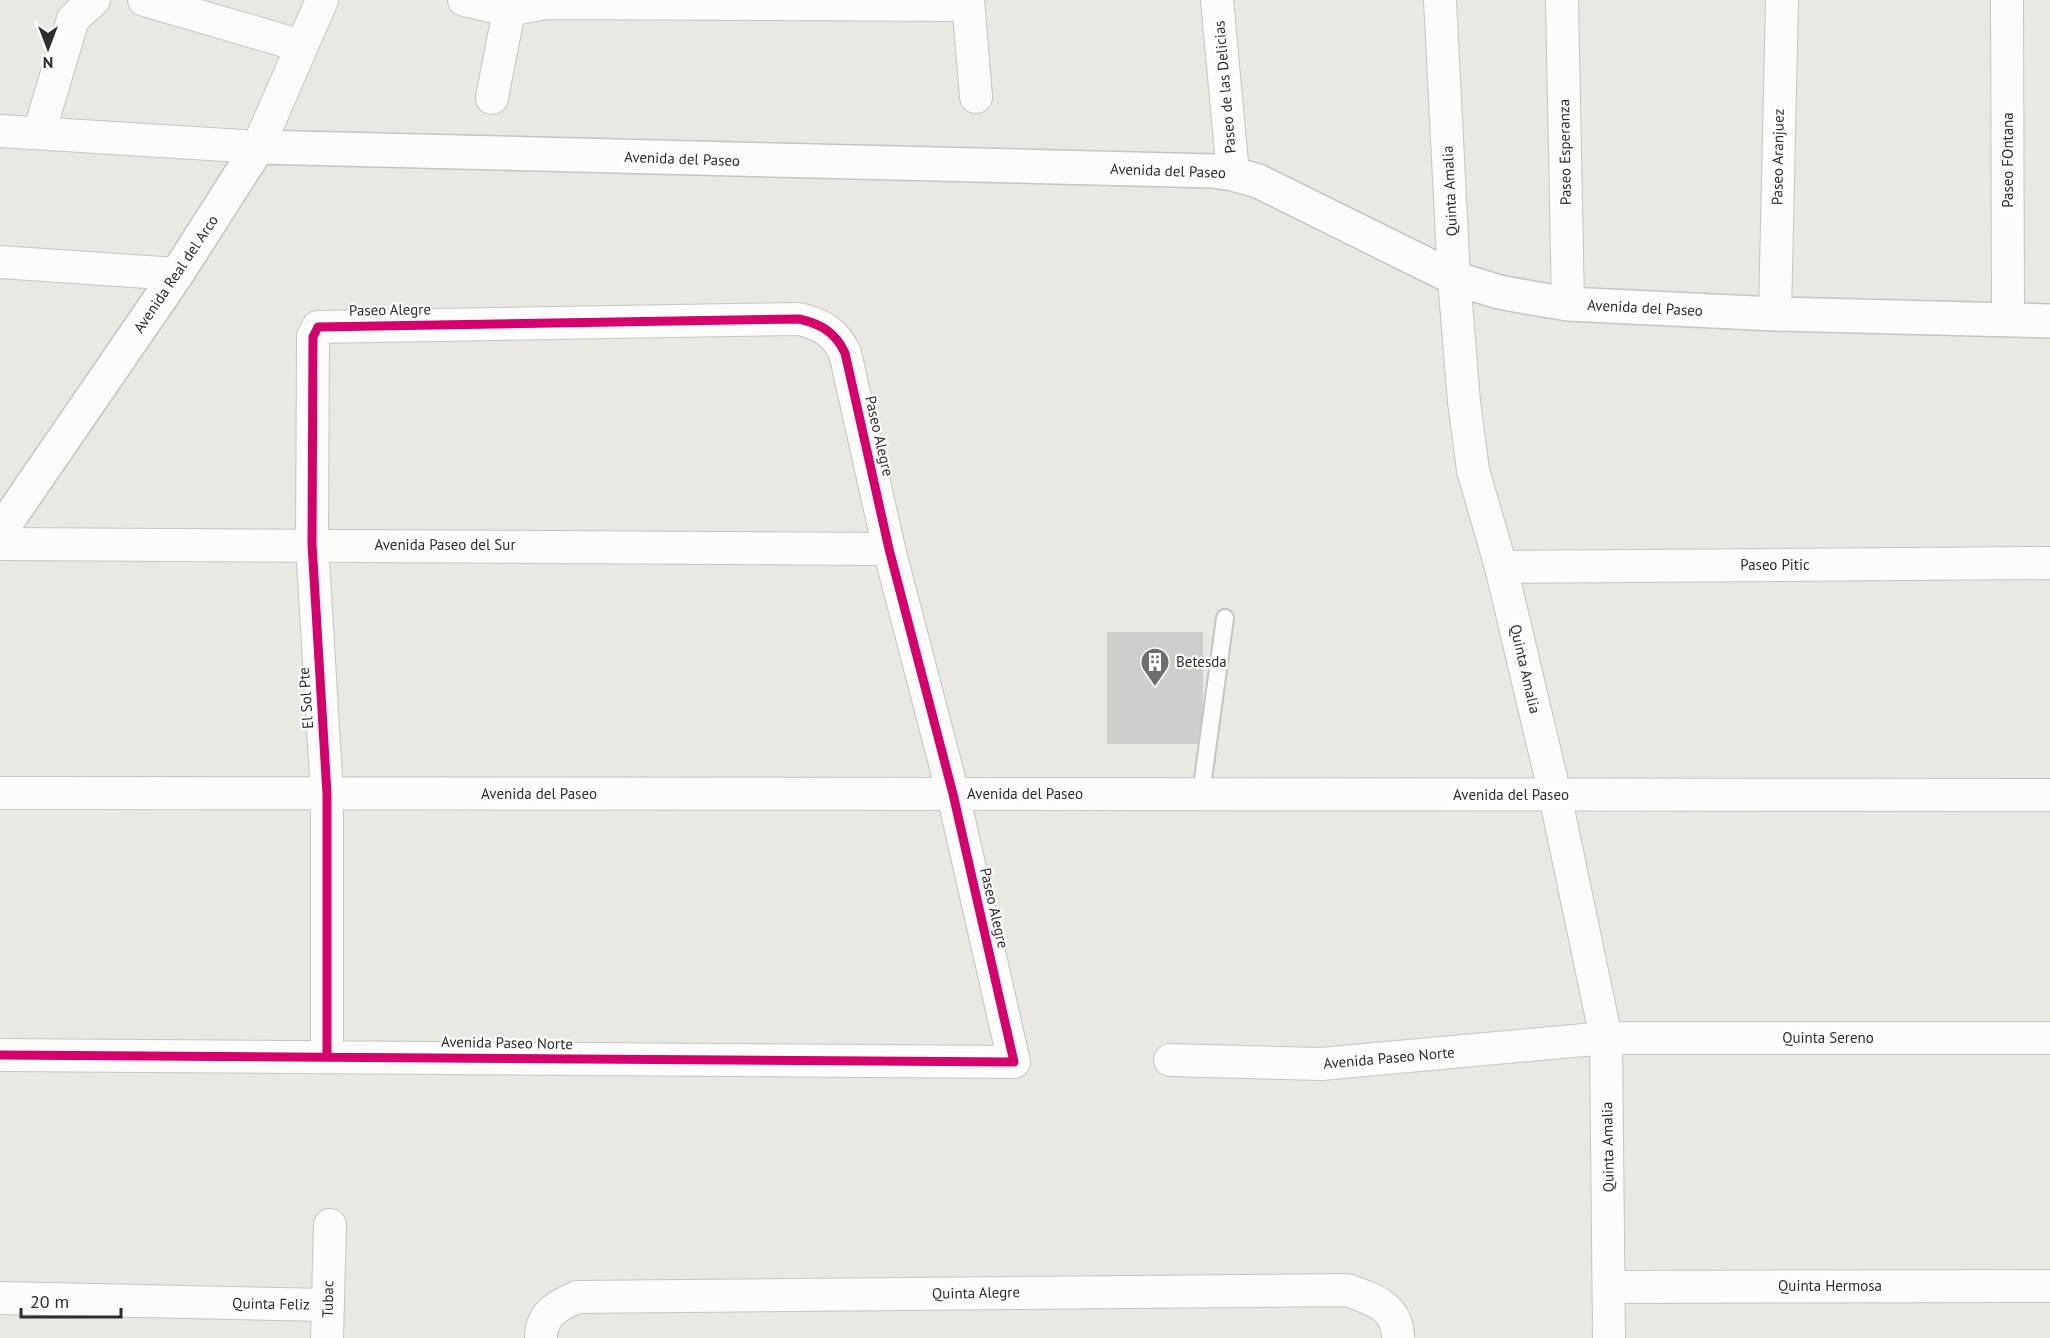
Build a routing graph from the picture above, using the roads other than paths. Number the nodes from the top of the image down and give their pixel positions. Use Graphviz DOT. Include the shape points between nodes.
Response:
graph roads {
  1 [pos="94,0"];
  2 [pos="144,0"];
  3 [pos="322,0"];
  4 [pos="464,0"];
  5 [pos="1217,0"];
  6 [pos="1440,0"];
  7 [pos="1562,0"];
  8 [pos="1782,0"];
  9 [pos="2007,0"];
  10 [pos="543,2"];
  11 [pos="968,3"];
  12 [pos="509,5"];
  13 [pos="302,46"];
  14 [pos="976,97"];
  15 [pos="492,98"];
  16 [pos="0,131"];
  17 [pos="39,133"];
  18 [pos="258,147"];
  19 [pos="1233,174"];
  20 [pos="0,261"];
  21 [pos="177,274"];
  22 [pos="1454,278"];
  23 [pos="1568,304"];
  24 [pos="1775,314"];
  25 [pos="2008,320"];
  26 [pos="2050,321"];
  27 [pos="313,337"];
  28 [pos="0,532"];
  29 [pos="0,544"];
  30 [pos="312,544"];
  31 [pos="889,549"];
  32 [pos="2050,563"];
  33 [pos="1501,567"];
  34 [pos="1225,618"];
  35 [pos="0,793"];
  36 [pos="327,794"];
  37 [pos="953,794"];
  38 [pos="1201,794"];
  39 [pos="1555,795"];
  40 [pos="2050,795"];
  41 [pos="1606,1038"];
  42 [pos="2050,1038"];
  43 [pos="0,1055"];
  44 [pos="327,1056"];
  45 [pos="1170,1060"];
  46 [pos="1014,1062"];
  47 [pos="330,1225"];
  48 [pos="2050,1286"];
  49 [pos="1610,1287"];
  50 [pos="0,1298"];
  51 [pos="327,1305"];
  52 [pos="541,1332"];
  53 [pos="327,1338"];
  54 [pos="1398,1338"];
  55 [pos="1609,1338"];
  1 -- 17 [label="street" via="72,19"];
  2 -- 13 [label="street"];
  3 -- 13 [label="street, Avenida Real del Arco"];
  4 -- 12 [label="street"];
  5 -- 19 [label="street, Paseo de las Delicias"];
  6 -- 22 [label="street, Quinta Amalia"];
  7 -- 23 [label="street, Paseo Esperanza"];
  8 -- 24 [label="street, Paseo Aranjuez"];
  9 -- 25 [label="street, Paseo FOntana"];
  10 -- 11 [label="street"];
  10 -- 12 [label="street"];
  11 -- 14 [label="street"];
  12 -- 15 [label="street"];
  13 -- 18 [label="street, Avenida Real del Arco"];
  16 -- 17 [label="street"];
  17 -- 18 [label="street"];
  18 -- 19 [label="street, Avenida del Paseo"];
  18 -- 21 [label="street, Avenida Real del Arco"];
  19 -- 22 [label="street, Avenida del Paseo" via="1258,182"];
  20 -- 21 [label="street"];
  21 -- 28 [label="street, Avenida Real del Arco"];
  22 -- 23 [label="street, Avenida del Paseo" via="1499,292"];
  22 -- 33 [label="street, Quinta Amalia" via="1473,471"];
  23 -- 24 [label="street, Avenida del Paseo"];
  24 -- 25 [label="street, Avenida del Paseo"];
  25 -- 26 [label="street, Avenida del Paseo"];
  27 -- 30 [label="street, El Sol Pte"];
  27 -- 31 [label="street, Paseo Alegre" via="321,326 799,319 815,323 839,340 845,352"];
  29 -- 30 [label="street, Avenida Paseo del Sur"];
  30 -- 31 [label="street, Avenida Paseo del Sur"];
  30 -- 36 [label="street, El Sol Pte"];
  31 -- 37 [label="street, Paseo Alegre"];
  32 -- 33 [label="street, Paseo Pitic"];
  33 -- 39 [label="street, Quinta Amalia"];
  34 -- 38 [label="lane"];
  35 -- 36 [label="street, Avenida del Paseo"];
  36 -- 37 [label="street, Avenida del Paseo"];
  36 -- 44 [label="street, El Sol Pte"];
  37 -- 38 [label="street, Avenida del Paseo"];
  37 -- 46 [label="street, Paseo Alegre"];
  38 -- 39 [label="street, Avenida del Paseo"];
  39 -- 40 [label="street, Avenida del Paseo"];
  39 -- 41 [label="street, Quinta Amalia"];
  41 -- 42 [label="street, Quinta Sereno"];
  41 -- 45 [label="street, Avenida Paseo Norte" via="1321,1064"];
  41 -- 49 [label="street, Quinta Amalia"];
  43 -- 44 [label="street, Avenida Paseo Norte"];
  44 -- 46 [label="street, Avenida Paseo Norte"];
  47 -- 51 [label="street, Tubac"];
  48 -- 49 [label="street, Quinta Hermosa"];
  49 -- 55 [label="street, Quinta Amalia"];
  50 -- 51 [label="street, Quinta Feliz"];
  51 -- 53 [label="street, Tubac"];
  52 -- 54 [label="street, Quinta Alegre" via="554,1307 577,1297 1347,1290 1380,1302 1398,1328"];
}
